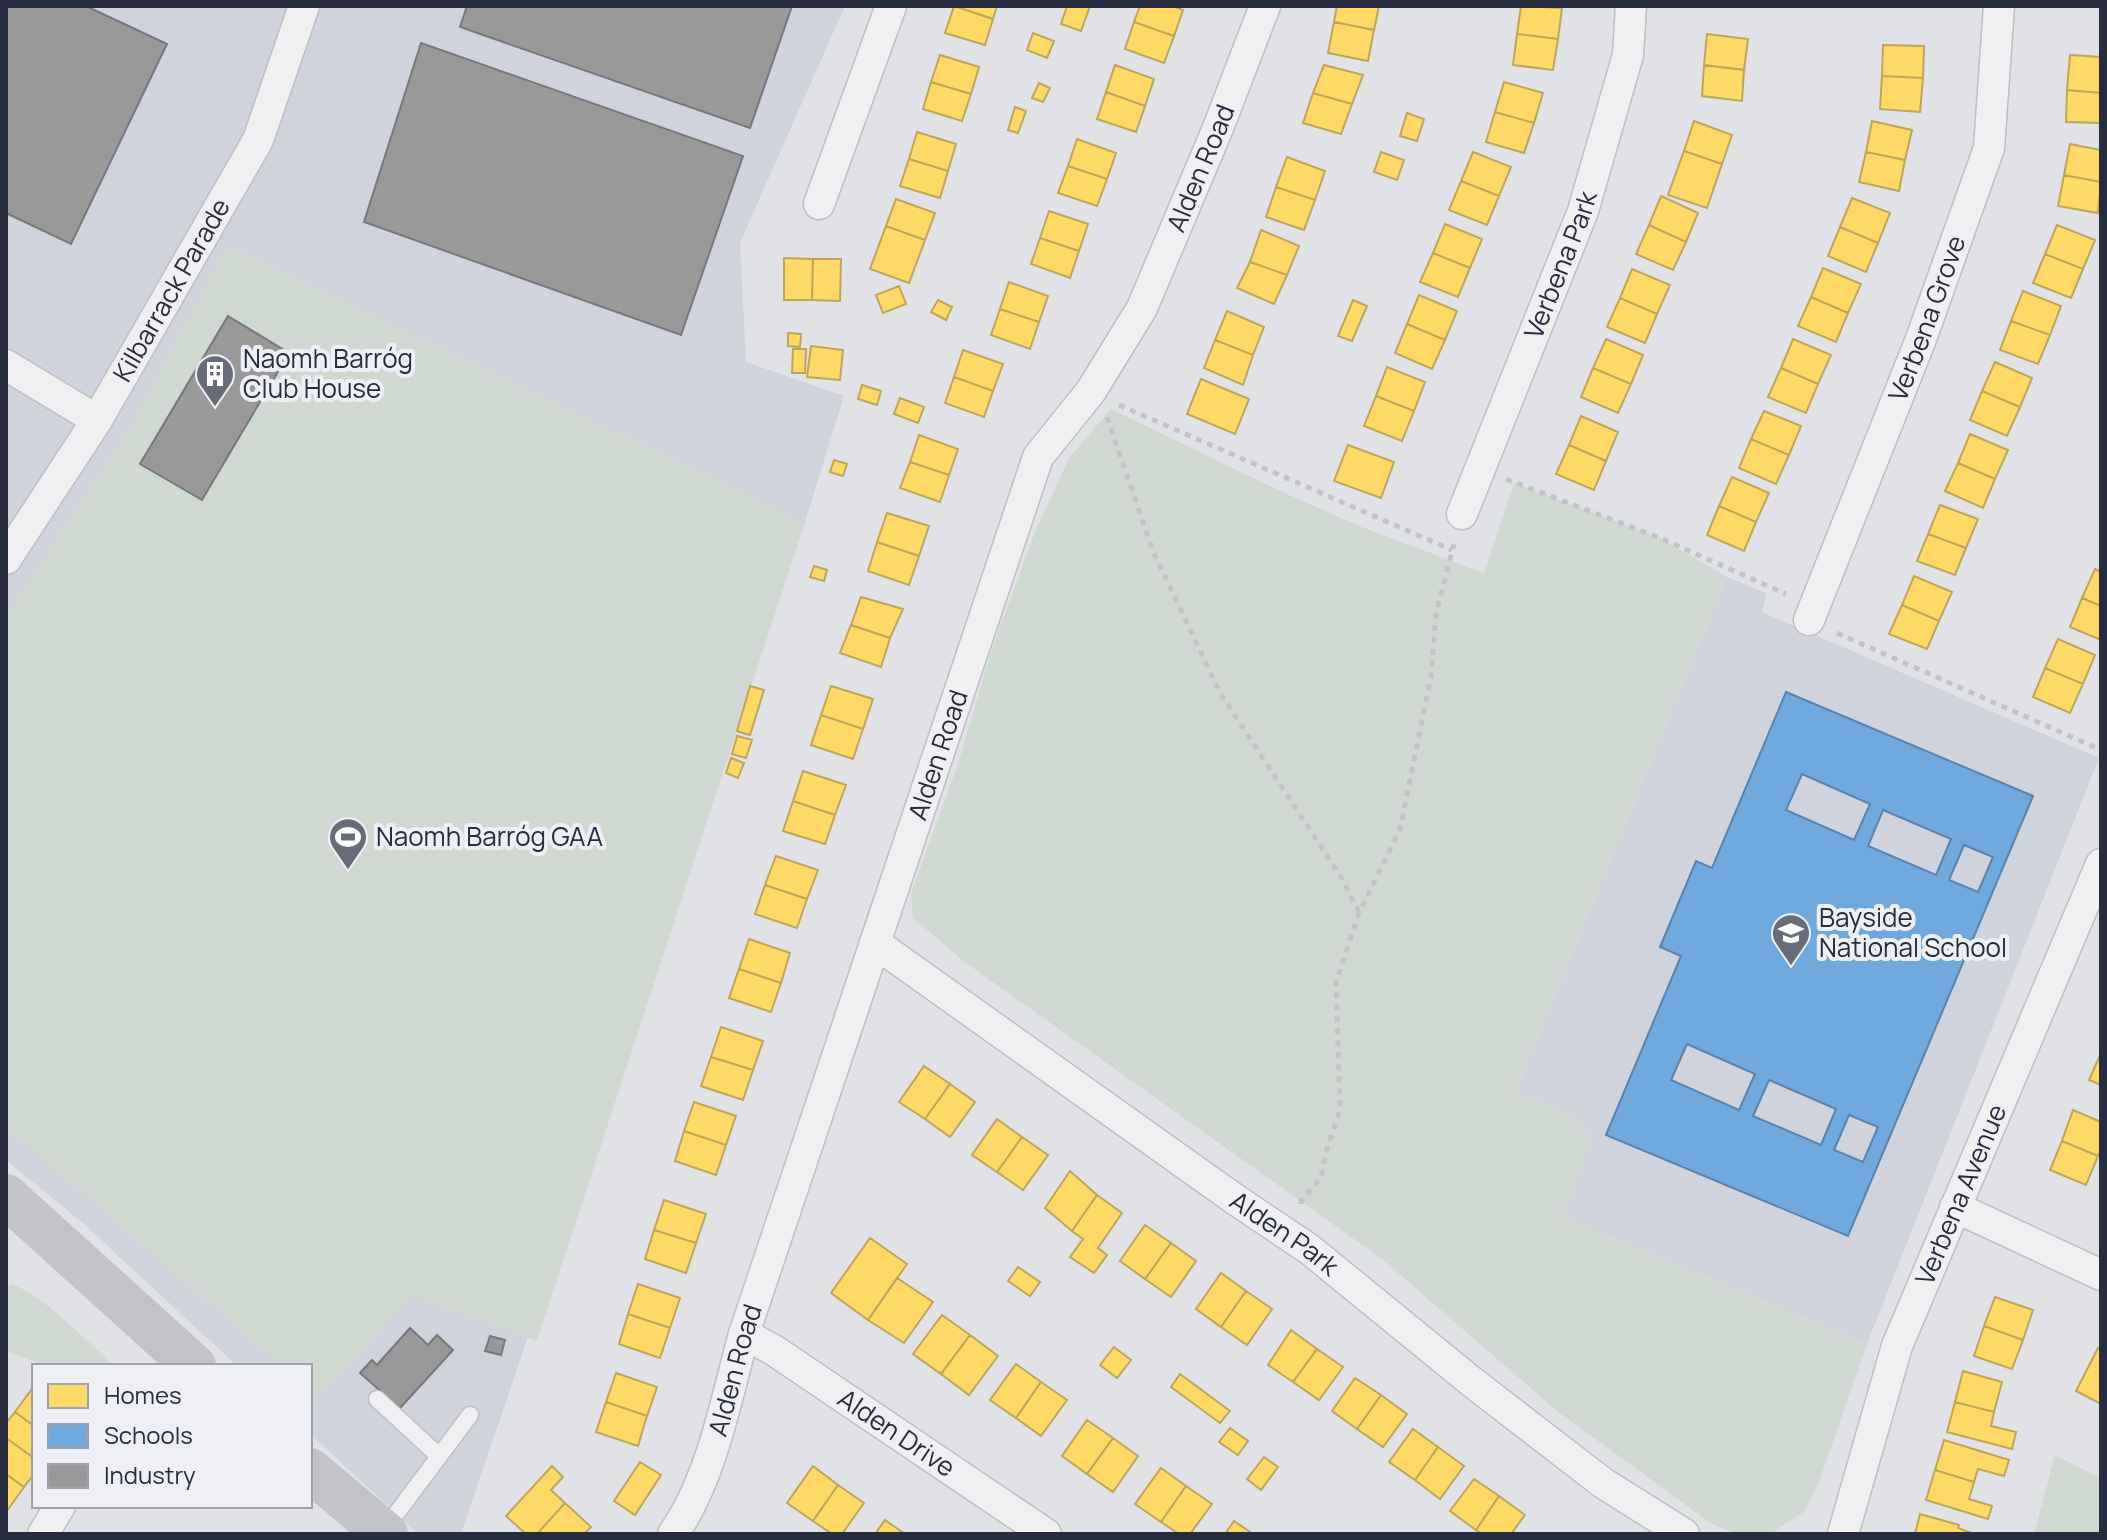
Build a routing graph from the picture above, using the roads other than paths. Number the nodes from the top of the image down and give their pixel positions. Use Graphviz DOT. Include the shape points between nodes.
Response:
graph roads {
  1 [pos="304,6"];
  2 [pos="891,6"];
  3 [pos="1265,6"];
  4 [pos="1631,6"];
  5 [pos="1999,6"];
  6 [pos="819,204"];
  7 [pos="6,365"];
  8 [pos="97,420"];
  9 [pos="1462,514"];
  10 [pos="6,559"];
  11 [pos="1809,620"];
  12 [pos="2101,864"];
  13 [pos="875,943"];
  14 [pos="7,1198"];
  15 [pos="1955,1207"];
  16 [pos="2101,1275"];
  17 [pos="744,1334"];
  18 [pos="192,1364"];
  19 [pos="377,1399"];
  20 [pos="470,1415"];
  21 [pos="439,1456"];
  22 [pos="312,1472"];
  23 [pos="59,1508"];
  24 [pos="384,1533"];
  25 [pos="43,1534"];
  26 [pos="673,1534"];
  27 [pos="1046,1534"];
  28 [pos="1684,1534"];
  29 [pos="1843,1534"];
  1 -- 8 [label="street, Kilbarrack Parade" via="258,140"];
  2 -- 6 [label="street"];
  3 -- 13 [label="street, Alden Road" via="1142,308 1091,391 1038,457"];
  4 -- 9 [label="street, Verbena Park" via="1628,55 1583,211"];
  5 -- 11 [label="street, Verbena Grove" via="1989,148 1921,339"];
  7 -- 8 [label="street"];
  8 -- 10 [label="street, Kilbarrack Parade"];
  12 -- 15 [label="street, Verbena Avenue"];
  13 -- 17 [label="street, Alden Road"];
  13 -- 28 [label="street, Alden Park" via="1309,1249 1603,1483"];
  14 -- 18 [label="main road"];
  15 -- 16 [label="street"];
  15 -- 29 [label="street, Verbena Avenue" via="1897,1346"];
  17 -- 26 [label="street, Alden Road" via="714,1445 686,1516"];
  17 -- 27 [label="street, Alden Drive"];
  19 -- 21 [label="lane"];
  20 -- 21 [label="lane"];
  21 -- 24 [label="lane"];
  22 -- 24 [label="main road"];
  23 -- 25 [label="street"];
}
